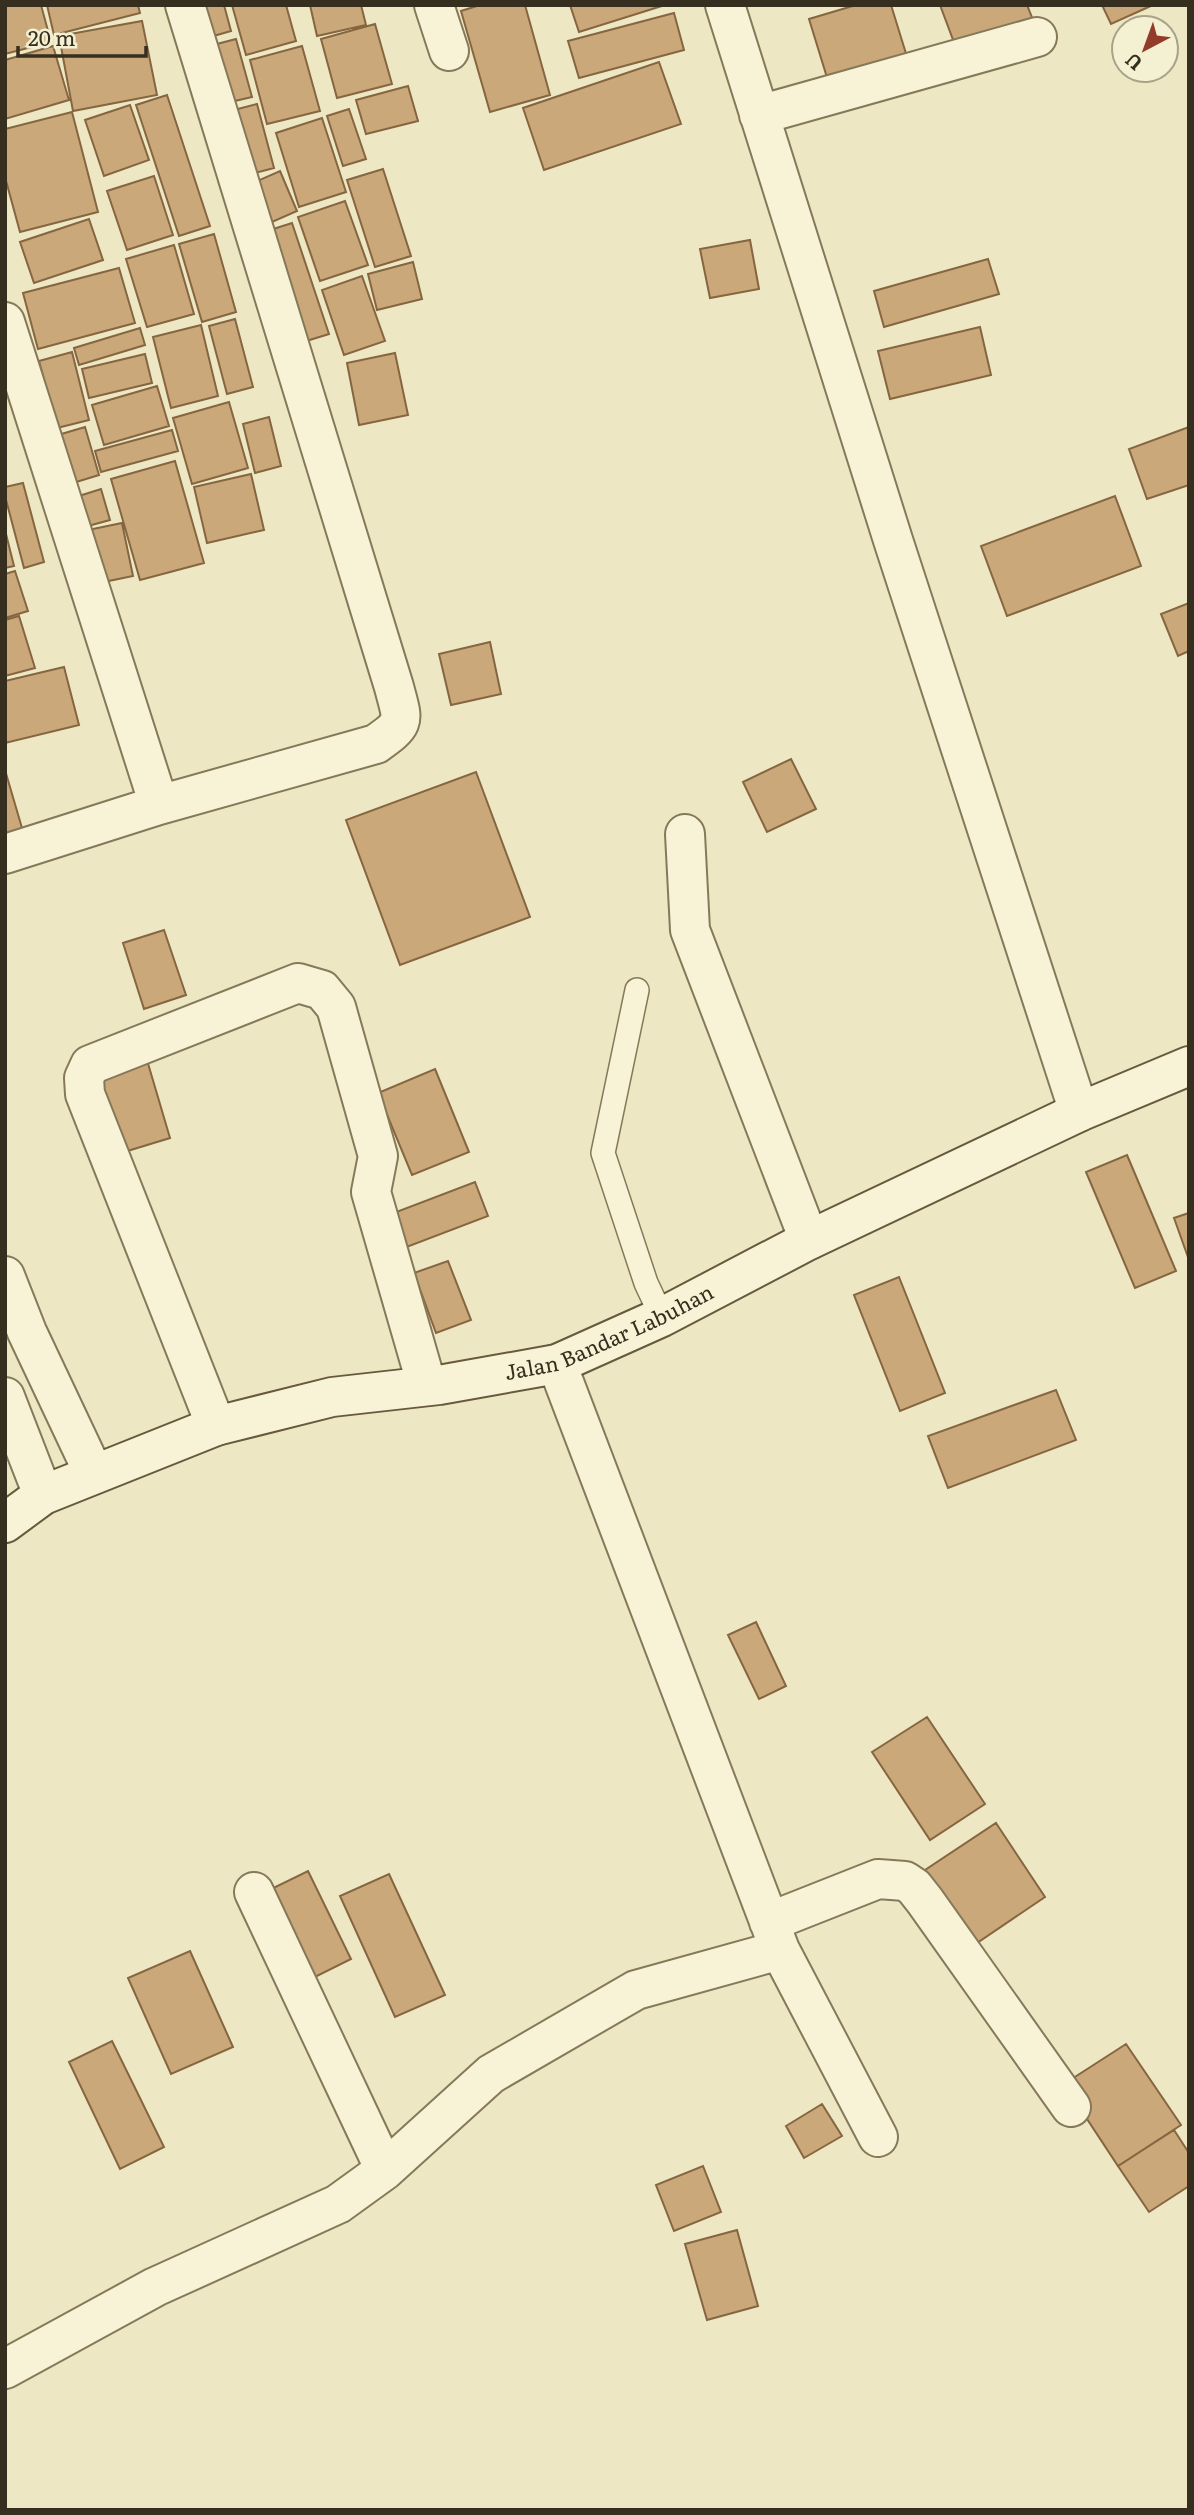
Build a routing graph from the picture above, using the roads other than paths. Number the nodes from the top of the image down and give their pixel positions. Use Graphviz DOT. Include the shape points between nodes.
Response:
graph roads {
  1 [pos="185,5"];
  2 [pos="434,5"];
  3 [pos="725,5"];
  4 [pos="1037,37"];
  5 [pos="449,51"];
  6 [pos="759,115"];
  7 [pos="5,322"];
  8 [pos="159,805"];
  9 [pos="685,834"];
  10 [pos="5,854"];
  11 [pos="637,990"];
  12 [pos="1189,1066"];
  13 [pos="1079,1112"];
  14 [pos="809,1240"];
  15 [pos="5,1276"];
  16 [pos="662,1317"];
  17 [pos="557,1364"];
  18 [pos="427,1386"];
  19 [pos="5,1397"];
  20 [pos="216,1426"];
  21 [pos="94,1474"];
  22 [pos="43,1495"];
  23 [pos="5,1522"];
  24 [pos="254,1892"];
  25 [pos="775,1936"];
  26 [pos="1071,2107"];
  27 [pos="878,2137"];
  28 [pos="385,2170"];
  29 [pos="5,2369"];
  1 -- 8 [label="street" via="401,716 399,727 376,744"];
  2 -- 5 [label="street"];
  3 -- 6 [label="street"];
  4 -- 6 [label="street"];
  6 -- 13 [label="street"];
  7 -- 8 [label="street"];
  8 -- 10 [label="street"];
  9 -- 14 [label="street" via="690,930"];
  11 -- 16 [label="lane" via="603,1153 646,1283"];
  12 -- 13 [label="street, Jalan Bandar Labuhan"];
  13 -- 14 [label="street, Jalan Bandar Labuhan"];
  14 -- 16 [label="street, Jalan Bandar Labuhan"];
  15 -- 21 [label="street"];
  16 -- 17 [label="street, Jalan Bandar Labuhan"];
  17 -- 18 [label="street, Jalan Bandar Labuhan"];
  17 -- 25 [label="street"];
  18 -- 20 [label="street, Jalan Bandar Labuhan" via="332,1397"];
  18 -- 20 [label="street" via="371,1192 378,1156 336,1007 321,989 298,983 90,1065 85,1078 85,1094"];
  19 -- 22 [label="street"];
  20 -- 21 [label="street, Jalan Bandar Labuhan"];
  21 -- 22 [label="street, Jalan Bandar Labuhan"];
  22 -- 23 [label="street, Jalan Bandar Labuhan"];
  24 -- 28 [label="street"];
  25 -- 26 [label="street" via="878,1879 905,1881 925,1901"];
  25 -- 27 [label="street"];
  25 -- 28 [label="street" via="636,1990 491,2074"];
  28 -- 29 [label="street" via="338,2204 155,2287"];
}
